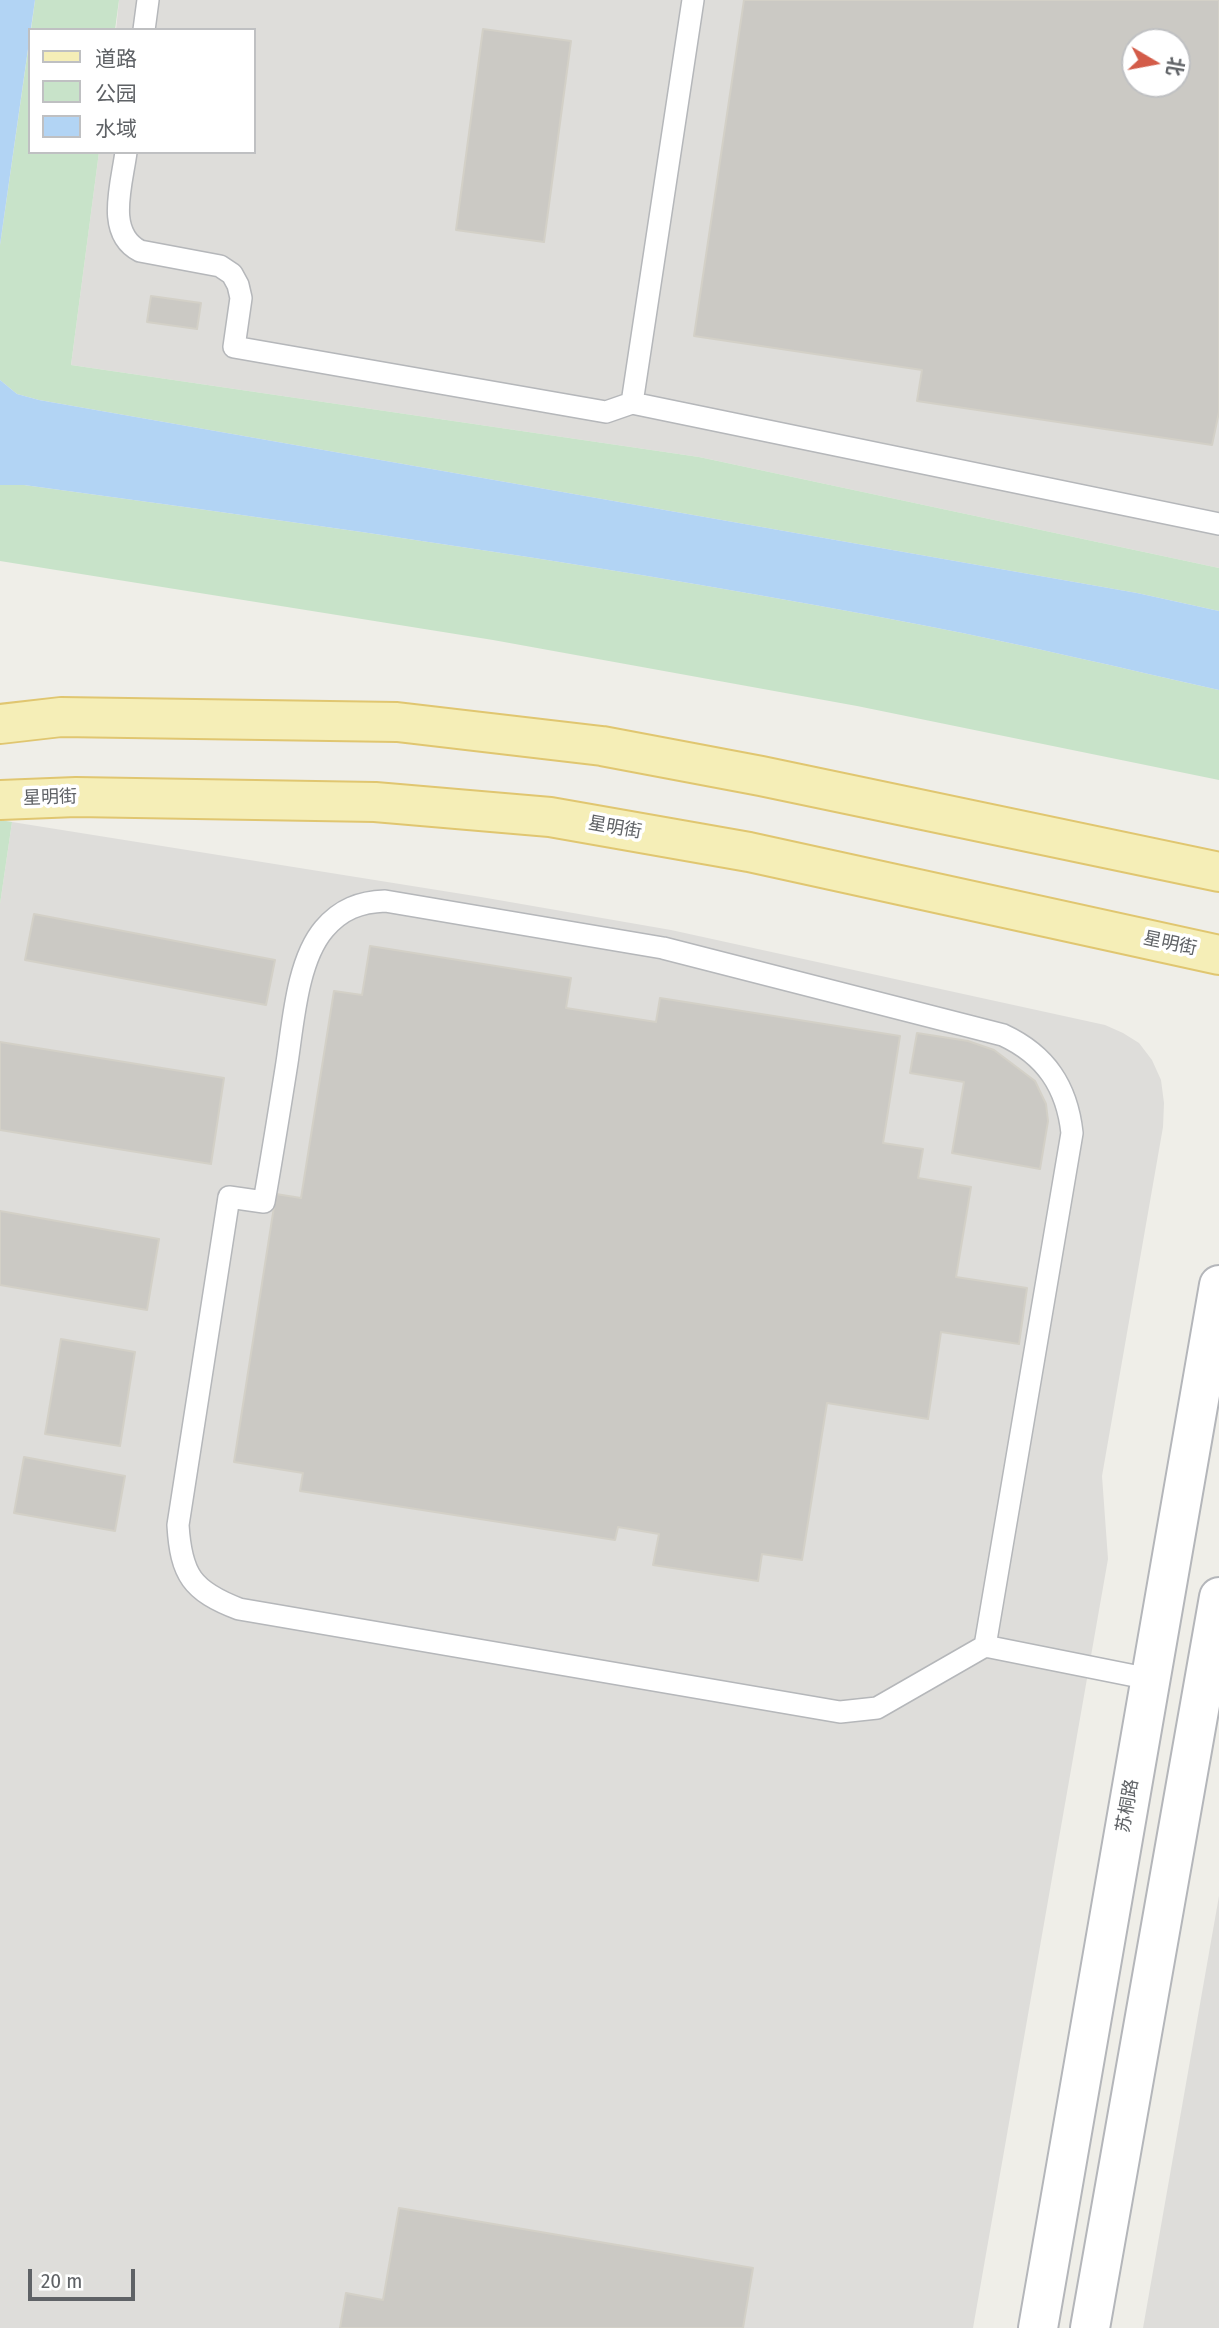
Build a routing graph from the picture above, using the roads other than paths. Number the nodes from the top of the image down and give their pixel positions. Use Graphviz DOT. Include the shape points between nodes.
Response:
graph roads {
  1 [pos="148,0"];
  2 [pos="693,0"];
  3 [pos="144,28"];
  4 [pos="126,154"];
  5 [pos="632,403"];
  6 [pos="1219,524"];
  7 [pos="0,724"];
  8 [pos="0,800"];
  9 [pos="1219,872"];
  10 [pos="1219,955"];
  11 [pos="1219,1284"];
  12 [pos="1219,1597"];
  13 [pos="985,1646"];
  14 [pos="1150,1679"];
  15 [pos="1038,2328"];
  16 [pos="1090,2328"];
  1 -- 3 [label="lane"];
  2 -- 5 [label="lane"];
  4 -- 5 [label="lane" via="118,221 122,234 140,251 220,266 232,274 241,299 234,347 607,412"];
  5 -- 6 [label="lane"];
  7 -- 9 [label="main road" via="61,717 397,722 602,746"];
  8 -- 10 [label="main road, 星明街" via="375,802 550,817 749,852"];
  11 -- 14 [label="main road, 苏桐路"];
  12 -- 16 [label="main road"];
  13 -- 13 [label="lane" via="1072,1133 1061,1088 1035,1054 1003,1035 663,948 385,901 353,906 325,928 311,950 298,999 264,1202 229,1197 178,1525 182,1559 201,1590 239,1609 840,1712 877,1708"];
  13 -- 14 [label="lane"];
  14 -- 15 [label="main road, 苏桐路"];
}
